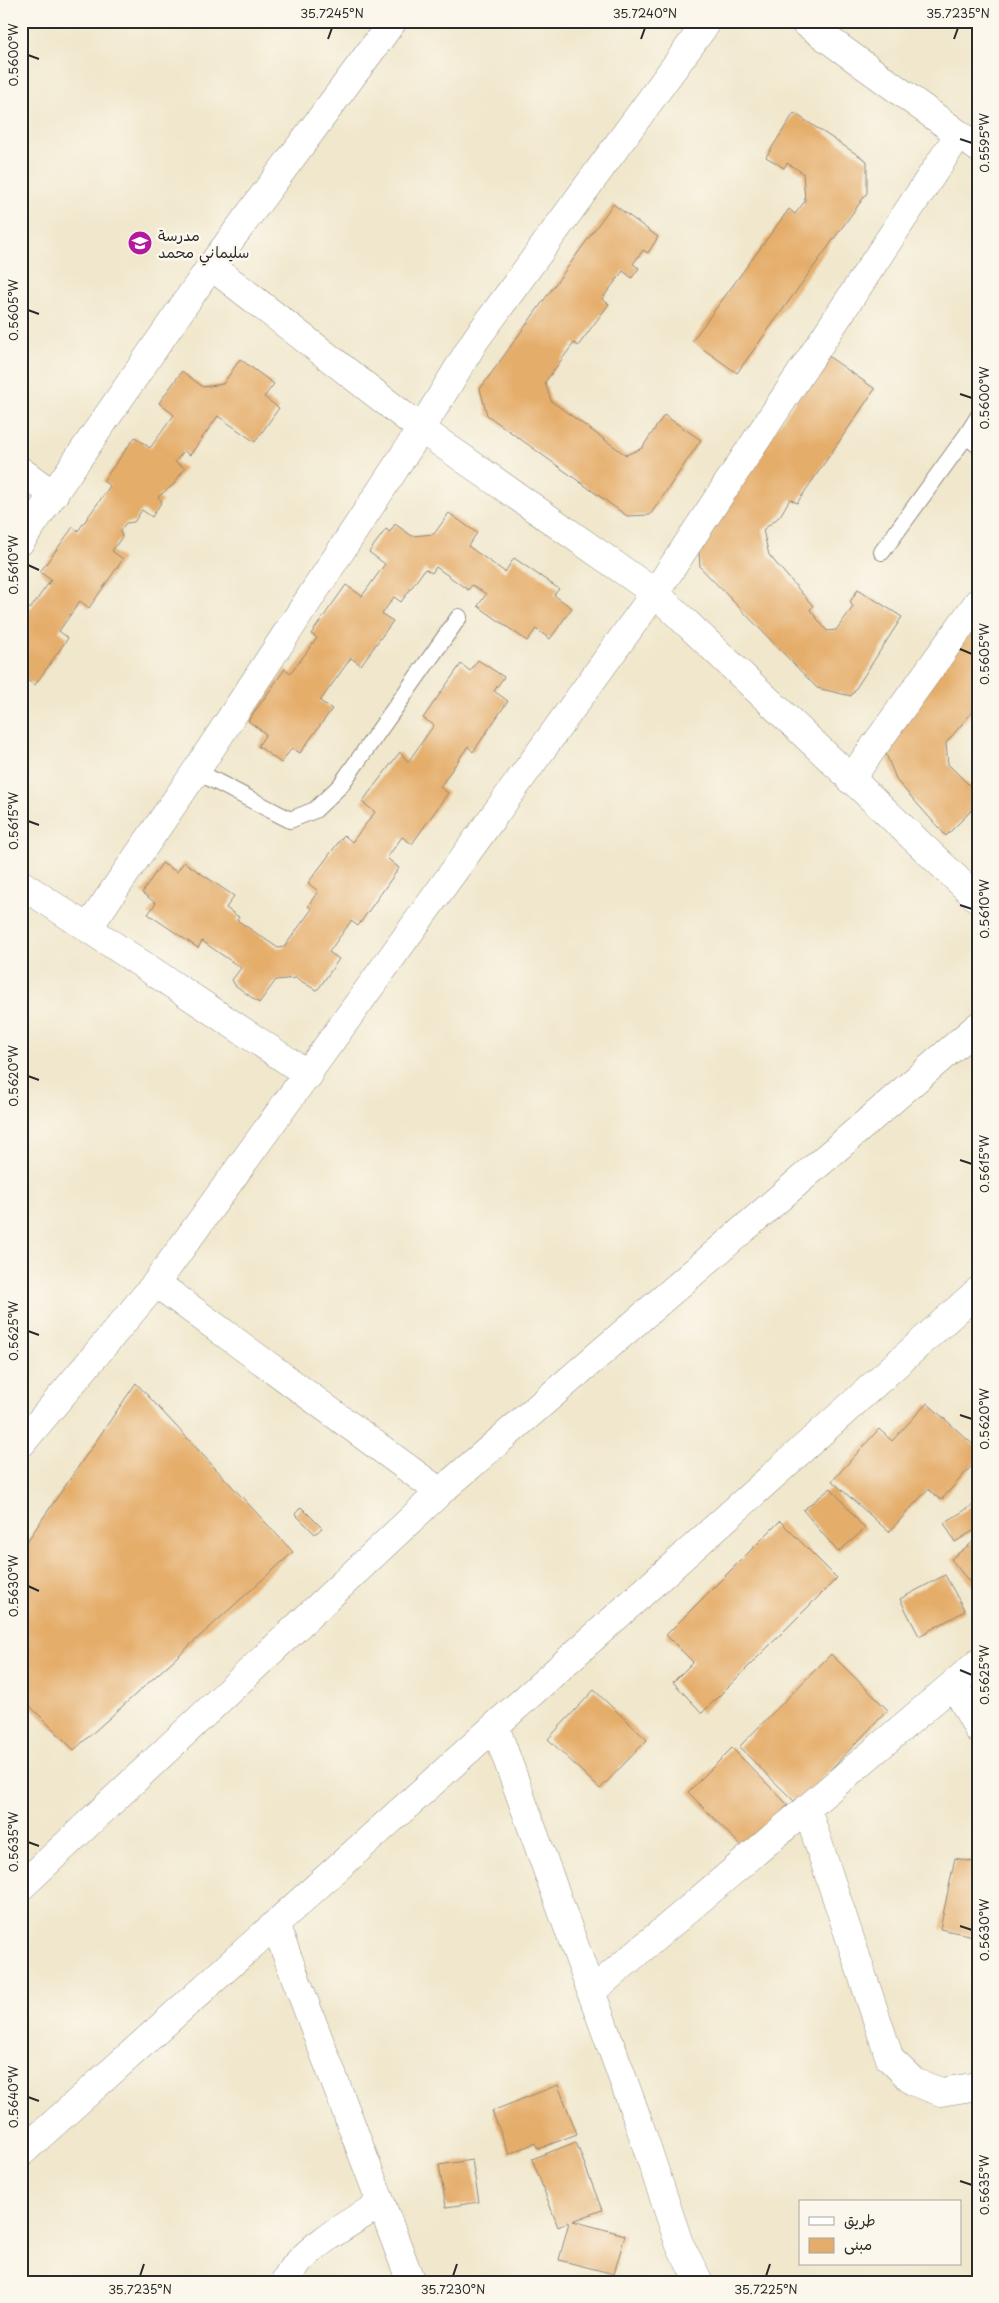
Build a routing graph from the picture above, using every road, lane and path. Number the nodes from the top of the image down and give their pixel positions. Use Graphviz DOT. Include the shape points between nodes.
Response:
graph roads {
  1 [pos="708,21"];
  2 [pos="803,21"];
  3 [pos="387,24"];
  4 [pos="968,141"];
  5 [pos="211,266"];
  6 [pos="978,417"];
  7 [pos="421,429"];
  8 [pos="972,441"];
  9 [pos="21,471"];
  10 [pos="54,495"];
  11 [pos="21,541"];
  12 [pos="882,552"];
  13 [pos="655,593"];
  14 [pos="978,602"];
  15 [pos="459,617"];
  16 [pos="196,771"];
  17 [pos="850,780"];
  18 [pos="21,884"];
  19 [pos="974,886"];
  20 [pos="88,928"];
  21 [pos="978,1026"];
  22 [pos="308,1074"];
  23 [pos="156,1284"];
  24 [pos="978,1291"];
  25 [pos="21,1444"];
  26 [pos="440,1492"];
  27 [pos="978,1663"];
  28 [pos="954,1684"];
  29 [pos="495,1726"];
  30 [pos="978,1729"];
  31 [pos="807,1809"];
  32 [pos="21,1887"];
  33 [pos="275,1924"];
  34 [pos="591,1992"];
  35 [pos="978,2086"];
  36 [pos="21,2153"];
  37 [pos="381,2204"];
  38 [pos="285,2282"];
  39 [pos="411,2282"];
  40 [pos="699,2282"];
  1 -- 7 [label="street" via="476,339"];
  2 -- 4 [label="street"];
  3 -- 5 [label="street"];
  4 -- 13 [label="street"];
  5 -- 7 [label="street"];
  5 -- 10 [label="street"];
  6 -- 8 [label="lane"];
  7 -- 13 [label="street"];
  7 -- 16 [label="street"];
  8 -- 12 [label="lane"];
  9 -- 10 [label="street"];
  10 -- 11 [label="street"];
  13 -- 17 [label="street"];
  13 -- 22 [label="street"];
  14 -- 17 [label="street"];
  15 -- 16 [label="lane" via="340,786 315,810 290,820"];
  16 -- 20 [label="street"];
  17 -- 19 [label="street"];
  18 -- 20 [label="street"];
  20 -- 22 [label="street"];
  21 -- 26 [label="street"];
  22 -- 23 [label="street"];
  23 -- 25 [label="street"];
  23 -- 26 [label="street"];
  24 -- 29 [label="street"];
  26 -- 32 [label="street"];
  27 -- 28 [label="street"];
  28 -- 30 [label="street"];
  28 -- 31 [label="street"];
  29 -- 33 [label="street"];
  29 -- 34 [label="street"];
  31 -- 34 [label="street"];
  31 -- 35 [label="street" via="890,2060 914,2082 940,2092"];
  33 -- 36 [label="street"];
  33 -- 37 [label="street"];
  34 -- 40 [label="street" via="679,2243"];
  37 -- 38 [label="street" via="334,2232 289,2271"];
  37 -- 39 [label="street"];
}
